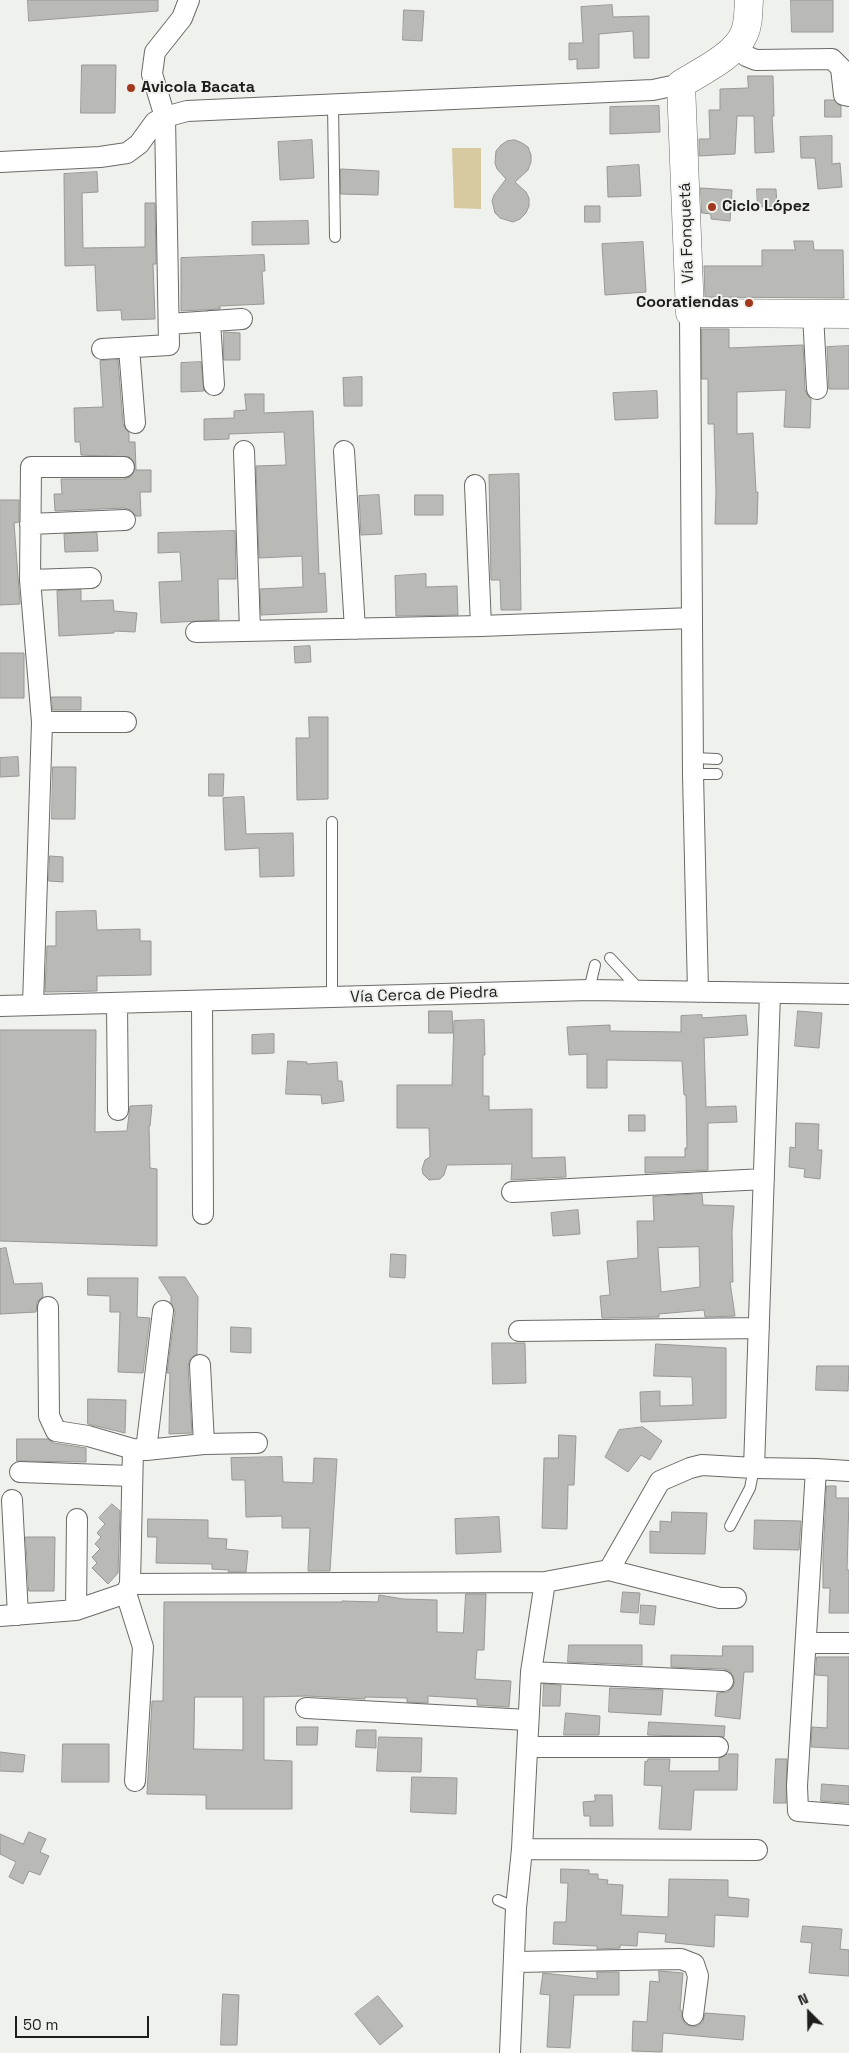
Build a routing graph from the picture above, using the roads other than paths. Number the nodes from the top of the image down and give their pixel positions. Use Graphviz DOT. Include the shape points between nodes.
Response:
graph roads {
  1 [pos="189,0"];
  2 [pos="749,0"];
  3 [pos="738,44"];
  4 [pos="681,84"];
  5 [pos="849,96"];
  6 [pos="334,105"];
  7 [pos="165,117"];
  8 [pos="0,162"];
  9 [pos="336,236"];
  10 [pos="690,313"];
  11 [pos="813,314"];
  12 [pos="849,314"];
  13 [pos="242,319"];
  14 [pos="210,321"];
  15 [pos="169,324"];
  16 [pos="129,348"];
  17 [pos="102,349"];
  18 [pos="214,385"];
  19 [pos="817,389"];
  20 [pos="135,423"];
  21 [pos="244,451"];
  22 [pos="344,451"];
  23 [pos="124,467"];
  24 [pos="475,485"];
  25 [pos="125,520"];
  26 [pos="30,524"];
  27 [pos="91,578"];
  28 [pos="30,580"];
  29 [pos="692,618"];
  30 [pos="481,626"];
  31 [pos="355,628"];
  32 [pos="250,631"];
  33 [pos="196,632"];
  34 [pos="42,722"];
  35 [pos="126,722"];
  36 [pos="718,759"];
  37 [pos="693,766"];
  38 [pos="718,774"];
  39 [pos="332,822"];
  40 [pos="610,958"];
  41 [pos="595,964"];
  42 [pos="589,990"];
  43 [pos="641,991"];
  44 [pos="698,992"];
  45 [pos="770,993"];
  46 [pos="849,994"];
  47 [pos="332,998"];
  48 [pos="202,1001"];
  49 [pos="117,1003"];
  50 [pos="33,1005"];
  51 [pos="0,1006"];
  52 [pos="118,1110"];
  53 [pos="764,1179"];
  54 [pos="512,1192"];
  55 [pos="203,1214"];
  56 [pos="48,1307"];
  57 [pos="163,1311"];
  58 [pos="759,1328"];
  59 [pos="519,1331"];
  60 [pos="200,1365"];
  61 [pos="257,1443"];
  62 [pos="204,1444"];
  63 [pos="139,1449"];
  64 [pos="754,1468"];
  65 [pos="816,1468"];
  66 [pos="20,1472"];
  67 [pos="849,1472"];
  68 [pos="131,1476"];
  69 [pos="12,1500"];
  70 [pos="78,1520"];
  71 [pos="730,1526"];
  72 [pos="609,1570"];
  73 [pos="545,1582"];
  74 [pos="128,1589"];
  75 [pos="736,1598"];
  76 [pos="76,1610"];
  77 [pos="9,1616"];
  78 [pos="807,1643"];
  79 [pos="849,1643"];
  80 [pos="531,1672"];
  81 [pos="723,1681"];
  82 [pos="306,1708"];
  83 [pos="528,1720"];
  84 [pos="528,1747"];
  85 [pos="718,1747"];
  86 [pos="135,1781"];
  87 [pos="849,1815"];
  88 [pos="522,1850"];
  89 [pos="757,1850"];
  90 [pos="498,1900"];
  91 [pos="516,1908"];
  92 [pos="515,1962"];
  93 [pos="693,2015"];
  94 [pos="510,2053"];
  1 -- 7 [label="street" via="182,18 156,52 152,74"];
  2 -- 3 [label="street" via="748,22"];
  3 -- 4 [label="street"];
  3 -- 5 [label="street" via="746,56 756,60 832,59 841,68 844,96"];
  4 -- 6 [label="street" via="653,90"];
  4 -- 10 [label="street, Vía Fonquetá"];
  6 -- 7 [label="street" via="187,111"];
  6 -- 9 [label="lane"];
  7 -- 8 [label="street" via="155,122 139,144 127,153 100,158"];
  7 -- 15 [label="street"];
  10 -- 11 [label="street"];
  10 -- 29 [label="street"];
  11 -- 12 [label="street"];
  11 -- 19 [label="street"];
  13 -- 14 [label="street"];
  14 -- 15 [label="street"];
  14 -- 18 [label="street"];
  15 -- 16 [label="street" via="169,345"];
  16 -- 17 [label="street"];
  16 -- 20 [label="street"];
  21 -- 32 [label="street"];
  22 -- 31 [label="street"];
  23 -- 26 [label="street" via="31,467"];
  24 -- 30 [label="street"];
  25 -- 26 [label="street"];
  26 -- 28 [label="street"];
  27 -- 28 [label="street"];
  28 -- 34 [label="street"];
  29 -- 30 [label="street"];
  29 -- 37 [label="street"];
  30 -- 31 [label="street"];
  31 -- 32 [label="street"];
  32 -- 33 [label="street"];
  34 -- 35 [label="street"];
  34 -- 50 [label="street"];
  36 -- 37 [label="lane"];
  37 -- 38 [label="lane"];
  37 -- 44 [label="street"];
  39 -- 47 [label="lane"];
  40 -- 43 [label="lane"];
  41 -- 42 [label="lane"];
  42 -- 43 [label="street, Vía Cerca de Piedra"];
  42 -- 47 [label="street, Vía Cerca de Piedra"];
  43 -- 44 [label="street, Vía Cerca de Piedra"];
  44 -- 45 [label="street, Vía Cerca de Piedra"];
  45 -- 46 [label="street, Vía Cerca de Piedra"];
  45 -- 53 [label="street"];
  47 -- 48 [label="street, Vía Cerca de Piedra"];
  48 -- 49 [label="street, Vía Cerca de Piedra"];
  48 -- 55 [label="street"];
  49 -- 50 [label="street, Vía Cerca de Piedra"];
  49 -- 52 [label="street"];
  50 -- 51 [label="street, Vía Cerca de Piedra"];
  53 -- 54 [label="street"];
  53 -- 58 [label="street"];
  56 -- 63 [label="street" via="49,1416 56,1431"];
  57 -- 63 [label="street"];
  58 -- 59 [label="street"];
  58 -- 64 [label="street"];
  60 -- 62 [label="street"];
  61 -- 62 [label="street"];
  62 -- 63 [label="street"];
  63 -- 68 [label="street"];
  64 -- 65 [label="street"];
  64 -- 71 [label="lane" via="750,1488"];
  64 -- 72 [label="street" via="702,1465 660,1481"];
  65 -- 67 [label="street"];
  65 -- 78 [label="street"];
  66 -- 68 [label="street"];
  68 -- 74 [label="street"];
  69 -- 77 [label="street"];
  70 -- 76 [label="street"];
  72 -- 73 [label="street"];
  72 -- 75 [label="street" via="720,1598"];
  73 -- 74 [label="street"];
  73 -- 80 [label="street"];
  74 -- 76 [label="street"];
  74 -- 86 [label="street" via="143,1648"];
  76 -- 77 [label="street"];
  78 -- 79 [label="street"];
  78 -- 87 [label="street" via="798,1811"];
  80 -- 81 [label="street"];
  80 -- 83 [label="street"];
  82 -- 83 [label="street"];
  83 -- 84 [label="street"];
  84 -- 85 [label="street"];
  84 -- 88 [label="street"];
  88 -- 89 [label="street"];
  88 -- 91 [label="street"];
  90 -- 91 [label="lane"];
  91 -- 92 [label="street"];
  92 -- 93 [label="street" via="682,1959 694,1964 698,1976"];
  92 -- 94 [label="street"];
}
